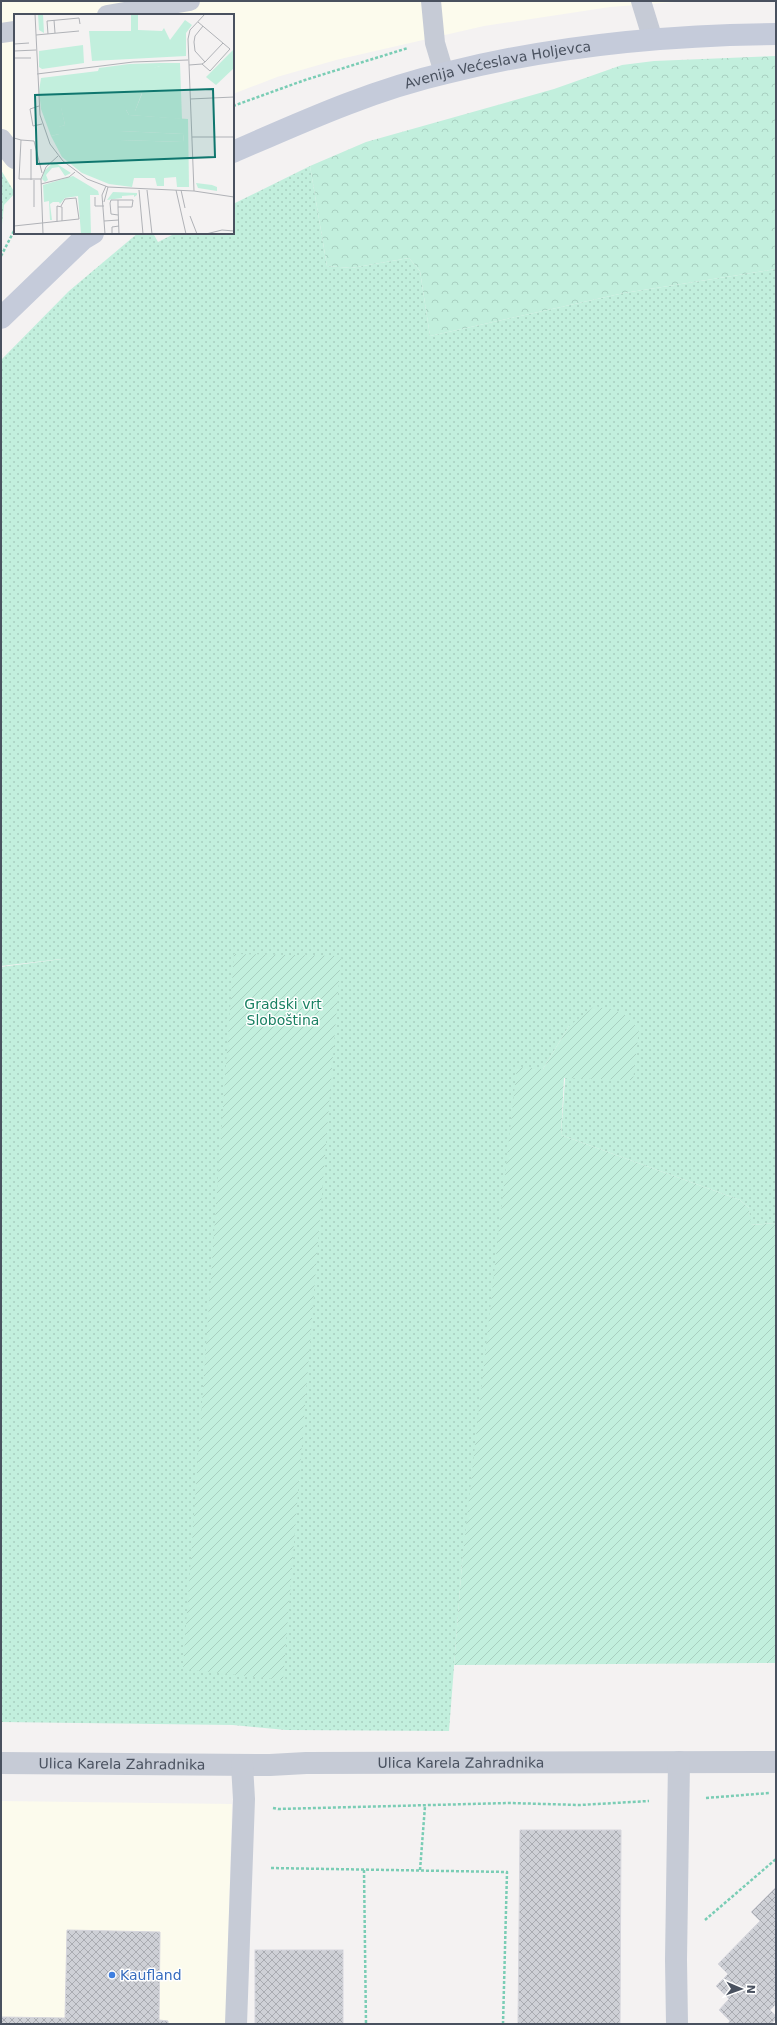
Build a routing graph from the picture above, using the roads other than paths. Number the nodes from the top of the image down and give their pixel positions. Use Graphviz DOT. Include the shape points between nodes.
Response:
graph roads {
  1 [pos="190,1"];
  2 [pos="432,1"];
  3 [pos="641,1"];
  4 [pos="160,4"];
  5 [pos="112,14"];
  6 [pos="14,30"];
  7 [pos="1,33"];
  8 [pos="776,34"];
  9 [pos="653,40"];
  10 [pos="444,73"];
  11 [pos="1,140"];
  12 [pos="234,152"];
  13 [pos="14,157"];
  14 [pos="84,235"];
  15 [pos="1,318"];
  16 [pos="679,1762"];
  17 [pos="776,1762"];
  18 [pos="1,1763"];
  19 [pos="242,1765"];
  20 [pos="236,2024"];
  21 [pos="678,2024"];
  1 -- 4 [label="lane"];
  2 -- 10 [label="lane" via="436,43"];
  3 -- 9 [label="lane"];
  4 -- 5 [label="lane"];
  6 -- 7 [label="lane"];
  8 -- 9 [label="street, Avenija Većeslava Holjevca"];
  9 -- 10 [label="street, Avenija Većeslava Holjevca" via="549,51"];
  10 -- 12 [label="street, Avenija Većeslava Holjevca" via="351,102"];
  11 -- 13 [label="street"];
  14 -- 15 [label="street"];
  16 -- 17 [label="street, Ulica Karela Zahradnika"];
  16 -- 19 [label="street, Ulica Karela Zahradnika"];
  16 -- 21 [label="street" via="676,1960"];
  18 -- 19 [label="street, Ulica Karela Zahradnika"];
  19 -- 20 [label="street" via="244,1799"];
}
